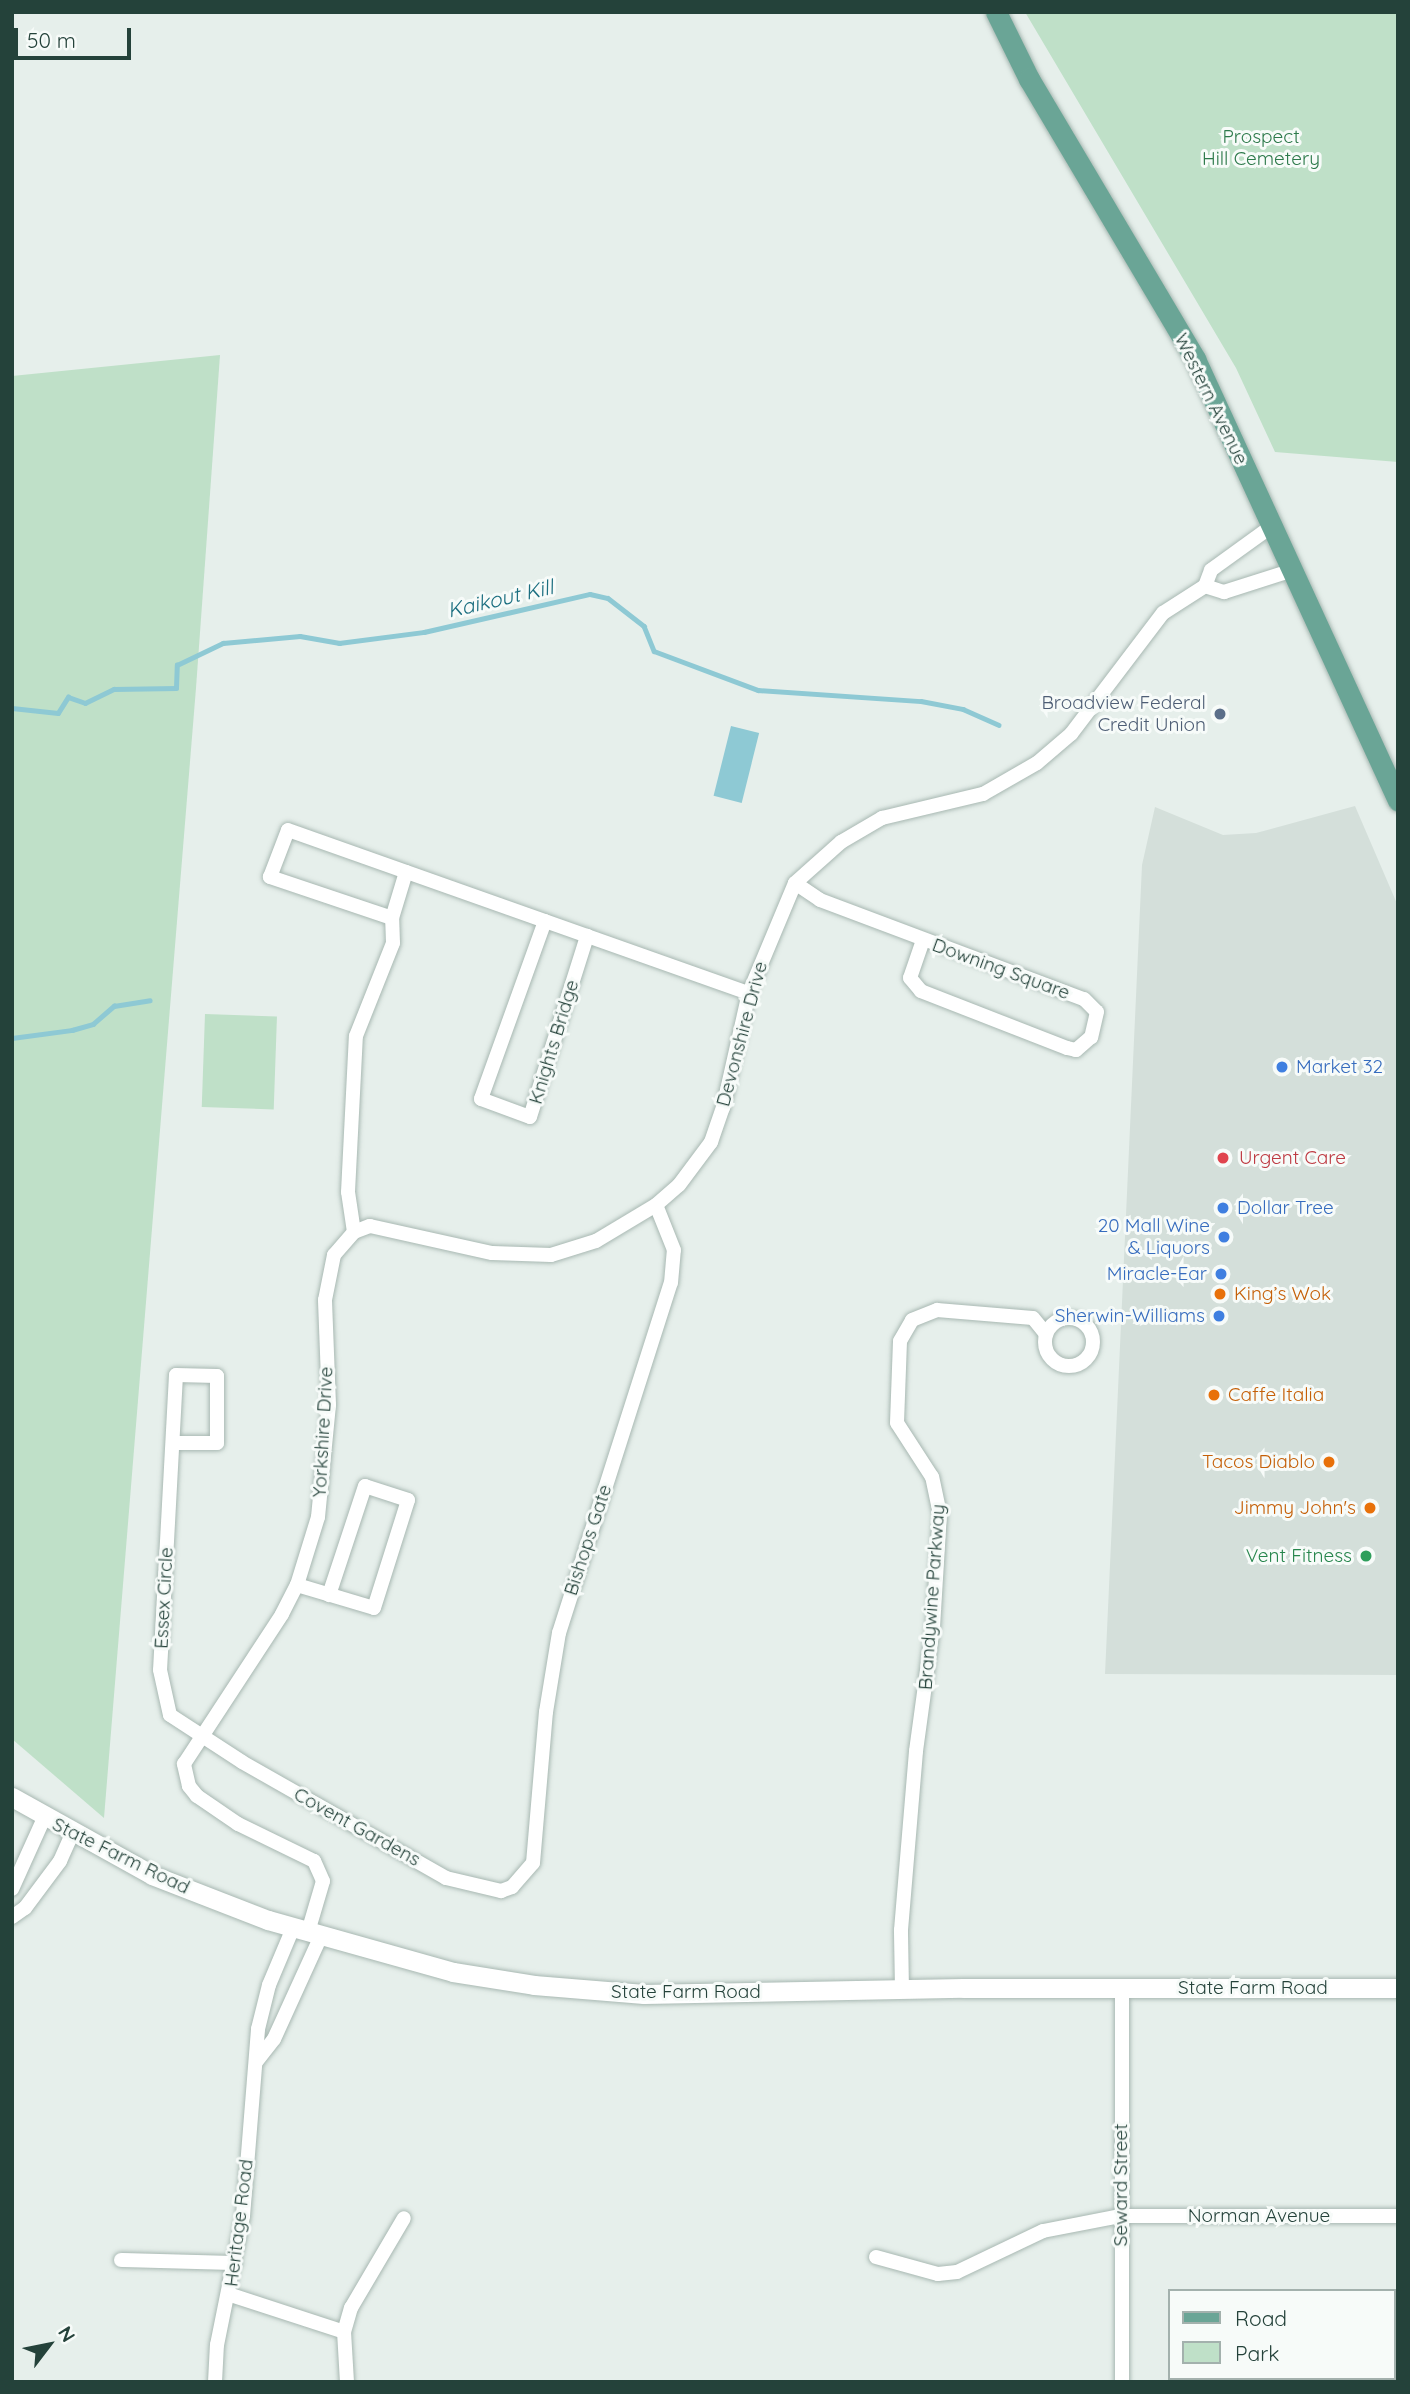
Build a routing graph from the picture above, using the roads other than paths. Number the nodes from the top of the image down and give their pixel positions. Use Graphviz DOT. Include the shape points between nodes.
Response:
graph roads {
  1 [pos="996,12"];
  2 [pos="1272,526"];
  3 [pos="1293,570"];
  4 [pos="1205,586"];
  5 [pos="1398,802"];
  6 [pos="406,872"];
  7 [pos="794,883"];
  8 [pos="392,918"];
  9 [pos="545,921"];
  10 [pos="587,936"];
  11 [pos="923,940"];
  12 [pos="749,993"];
  13 [pos="656,1205"];
  14 [pos="354,1231"];
  15 [pos="1045,1333"];
  16 [pos="173,1443"];
  17 [pos="297,1585"];
  18 [pos="329,1595"];
  19 [pos="200,1736"];
  20 [pos="12,1797"];
  21 [pos="44,1818"];
  22 [pos="72,1835"];
  23 [pos="521,1881"];
  24 [pos="12,1889"];
  25 [pos="13,1914"];
  26 [pos="307,1932"];
  27 [pos="1122,1988"];
  28 [pos="1398,1988"];
  29 [pos="902,1990"];
  30 [pos="256,2062"];
  31 [pos="1120,2216"];
  32 [pos="1398,2216"];
  33 [pos="404,2218"];
  34 [pos="876,2258"];
  35 [pos="121,2260"];
  36 [pos="235,2263"];
  37 [pos="231,2295"];
  38 [pos="344,2332"];
  39 [pos="215,2382"];
  40 [pos="347,2382"];
  41 [pos="1122,2382"];
  1 -- 2 [label="main road, Western Avenue" via="1028,79 1195,359"];
  2 -- 3 [label="main road, Western Avenue"];
  2 -- 4 [label="street, Devonshire Drive" via="1211,570"];
  3 -- 4 [label="street" via="1224,592"];
  3 -- 5 [label="main road, Western Avenue"];
  4 -- 7 [label="street, Devonshire Drive" via="1163,613 1071,734 1028,769 983,794 882,818 841,842"];
  6 -- 8 [label="street"];
  6 -- 8 [label="street" via="288,830 270,877"];
  6 -- 9 [label="street"];
  7 -- 11 [label="street, Downing Square" via="820,900"];
  7 -- 12 [label="street, Devonshire Drive"];
  8 -- 14 [label="street" via="393,943 356,1036 348,1192"];
  9 -- 10 [label="street"];
  9 -- 10 [label="street, Knights Bridge" via="481,1099 530,1117"];
  10 -- 12 [label="street"];
  11 -- 11 [label="street, Downing Square" via="910,978 921,991 1067,1048 1076,1049 1091,1037 1097,1012 1084,999"];
  12 -- 13 [label="street, Devonshire Drive" via="711,1142 679,1185"];
  13 -- 14 [label="street, Devonshire Drive" via="596,1241 542,1256 492,1253 387,1227"];
  13 -- 23 [label="street, Bishops Gate" via="674,1250 671,1283 559,1633 546,1712 533,1863"];
  14 -- 17 [label="street, Yorkshire Drive" via="334,1255 327,1276 326,1469 318,1517"];
  15 -- 29 [label="street, Brandywine Parkway" via="1033,1318 937,1310 912,1320 900,1341 897,1423 932,1477 940,1514 933,1627 916,1751 901,1930"];
  16 -- 16 [label="street, Essex Circle" via="176,1375 217,1376 217,1443"];
  16 -- 19 [label="street, Essex Circle" via="160,1688 170,1715"];
  17 -- 18 [label="street"];
  17 -- 19 [label="street, Yorkshire Drive"];
  18 -- 18 [label="street" via="374,1608 408,1500 365,1486"];
  19 -- 23 [label="street, Covent Gardens" via="446,1878 501,1891"];
  19 -- 26 [label="street, Yorkshire Drive" via="184,1764 189,1786 197,1796 238,1824 304,1852 319,1870 322,1894"];
  20 -- 21 [label="main road, State Farm Road"];
  21 -- 22 [label="main road, State Farm Road"];
  21 -- 24 [label="street"];
  22 -- 25 [label="street" via="60,1861 32,1898"];
  22 -- 26 [label="main road, State Farm Road" via="152,1875"];
  26 -- 29 [label="main road, State Farm Road" via="453,1972 614,1993"];
  26 -- 30 [label="street, Heritage Road" via="274,2039"];
  26 -- 30 [label="street, Heritage Road" via="269,1985 258,2029"];
  27 -- 28 [label="main road, State Farm Road"];
  27 -- 29 [label="main road, State Farm Road"];
  27 -- 31 [label="street, Seward Street"];
  30 -- 36 [label="street, Heritage Road"];
  31 -- 32 [label="street, Norman Avenue"];
  31 -- 34 [label="street, Norman Avenue" via="1043,2231 957,2272 938,2274"];
  31 -- 41 [label="street, Seward Street"];
  33 -- 38 [label="street" via="360,2288"];
  35 -- 36 [label="street"];
  36 -- 37 [label="street, Heritage Road"];
  37 -- 38 [label="street"];
  37 -- 39 [label="street, Heritage Road" via="217,2345"];
  38 -- 40 [label="street"];
}
